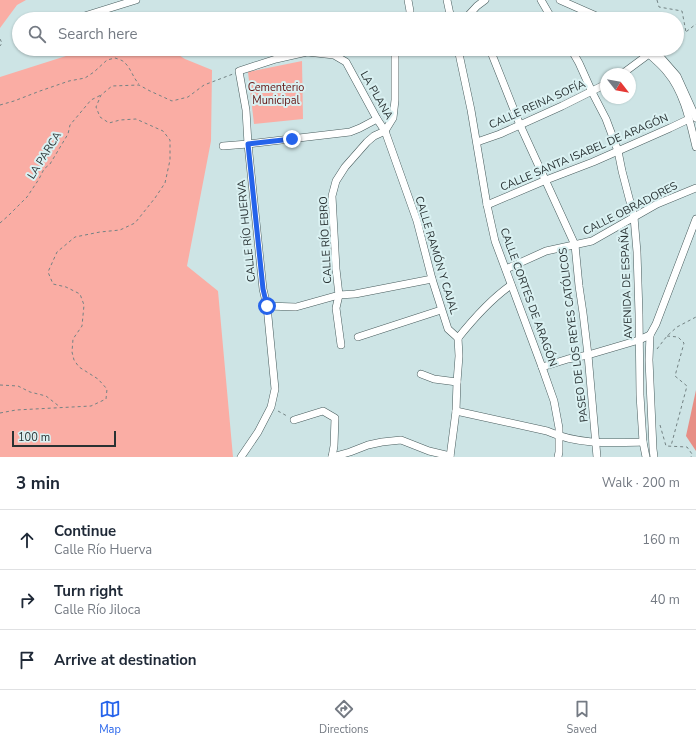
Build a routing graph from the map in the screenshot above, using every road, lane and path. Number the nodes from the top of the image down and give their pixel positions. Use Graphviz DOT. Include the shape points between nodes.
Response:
graph roads {
  1 [pos="136,0"];
  2 [pos="408,0"];
  3 [pos="447,0"];
  4 [pos="485,0"];
  5 [pos="541,0"];
  6 [pos="560,0"];
  7 [pos="657,0"];
  8 [pos="97,12"];
  9 [pos="410,12"];
  10 [pos="450,12"];
  11 [pos="472,12"];
  12 [pos="548,12"];
  13 [pos="587,12"];
  14 [pos="682,12"];
  15 [pos="684,22"];
  16 [pos="696,24"];
  17 [pos="686,32"];
  18 [pos="0,39"];
  19 [pos="0,46"];
  20 [pos="289,56"];
  21 [pos="336,56"];
  22 [pos="396,56"];
  23 [pos="459,56"];
  24 [pos="493,56"];
  25 [pos="575,56"];
  26 [pos="645,56"];
  27 [pos="655,56"];
  28 [pos="630,68"];
  29 [pos="239,71"];
  30 [pos="139,85"];
  31 [pos="600,87"];
  32 [pos="592,92"];
  33 [pos="100,95"];
  34 [pos="0,105"];
  35 [pos="693,118"];
  36 [pos="377,119"];
  37 [pos="520,125"];
  38 [pos="385,131"];
  39 [pos="476,142"];
  40 [pos="248,144"];
  41 [pos="223,146"];
  42 [pos="696,147"];
  43 [pos="618,151"];
  44 [pos="546,180"];
  45 [pos="696,188"];
  46 [pos="487,204"];
  47 [pos="634,217"];
  48 [pos="696,219"];
  49 [pos="0,223"];
  50 [pos="574,245"];
  51 [pos="506,269"];
  52 [pos="432,279"];
  53 [pos="512,285"];
  54 [pos="339,295"];
  55 [pos="267,306"];
  56 [pos="442,310"];
  57 [pos="696,317"];
  58 [pos="650,335"];
  59 [pos="667,336"];
  60 [pos="358,337"];
  61 [pos="458,338"];
  62 [pos="639,340"];
  63 [pos="341,345"];
  64 [pos="588,355"];
  65 [pos="649,360"];
  66 [pos="542,366"];
  67 [pos="421,374"];
  68 [pos="456,382"];
  69 [pos="0,385"];
  70 [pos="271,407"];
  71 [pos="61,408"];
  72 [pos="456,411"];
  73 [pos="0,413"];
  74 [pos="294,420"];
  75 [pos="659,429"];
  76 [pos="558,436"];
  77 [pos="596,442"];
  78 [pos="643,442"];
  79 [pos="671,446"];
  80 [pos="450,456"];
  81 [pos="241,457"];
  82 [pos="332,457"];
  83 [pos="558,457"];
  84 [pos="597,457"];
  85 [pos="646,457"];
  86 [pos="654,457"];
  87 [pos="691,457"];
  1 -- 8 [label="street"];
  2 -- 9 [label="street"];
  3 -- 10 [label="street"];
  4 -- 11 [label="street"];
  5 -- 12 [label="street"];
  6 -- 13 [label="street"];
  7 -- 14 [label="path" via="659,7"];
  15 -- 17 [label="path"];
  16 -- 17 [label="path"];
  18 -- 19 [label="path"];
  20 -- 29 [label="street, LA PLANA"];
  21 -- 36 [label="street, LA PLANA" via="346,62"];
  22 -- 38 [label="street" via="393,118"];
  23 -- 39 [label="street, CALLE CORTES DE ARAGÓN"];
  24 -- 37 [label="street, PASEO DE LOS REYES CATÓLICOS"];
  25 -- 32 [label="street, AVENIDA DE ESPAÑA"];
  26 -- 28 [label="street"];
  27 -- 35 [label="street" via="668,72"];
  29 -- 30 [label="path" via="204,84 188,97 172,101"];
  29 -- 40 [label="street, CALLE RÍO HUERVA" via="246,110"];
  30 -- 33 [label="path, LA PARCA" via="112,86"];
  30 -- 34 [label="path" via="124,62 115,58 107,60 84,78"];
  31 -- 32 [label="street, CALLE REINA SOFÍA"];
  32 -- 37 [label="street, CALLE REINA SOFÍA"];
  32 -- 43 [label="street, AVENIDA DE ESPAÑA"];
  33 -- 49 [label="path, LA PARCA" via="91,100 70,125 68,134 27,197"];
  33 -- 71 [label="path" via="96,107 100,117 109,123 136,119 163,131 170,140 170,160 165,183 135,223 120,230 75,237 57,252 48,272 53,284 80,294 84,305 82,326 73,339 74,360 107,389 106,399 91,406"];
  35 -- 42 [label="street"];
  35 -- 43 [label="street, CALLE SANTA ISABEL DE ARAGÓN"];
  36 -- 38 [label="street, LA PLANA"];
  36 -- 40 [label="street" via="350,132"];
  37 -- 39 [label="street, CALLE REINA SOFÍA"];
  37 -- 44 [label="street, PASEO DE LOS REYES CATÓLICOS"];
  38 -- 52 [label="street, CALLE RAMÓN Y CAJAL" via="417,220"];
  38 -- 54 [label="street, CALLE RÍO EBRO" via="367,142 336,181 332,196"];
  39 -- 46 [label="street, CALLE CORTES DE ARAGÓN"];
  40 -- 41 [label="street"];
  40 -- 55 [label="street, CALLE RÍO HUERVA"];
  43 -- 44 [label="street, CALLE SANTA ISABEL DE ARAGÓN"];
  43 -- 47 [label="street, AVENIDA DE ESPAÑA"];
  44 -- 46 [label="street, CALLE SANTA ISABEL DE ARAGÓN"];
  44 -- 50 [label="street, PASEO DE LOS REYES CATÓLICOS"];
  45 -- 47 [label="street, CALLE OBRADORES" via="657,204"];
  46 -- 51 [label="street, CALLE CORTES DE ARAGÓN" via="495,241"];
  47 -- 50 [label="street, CALLE OBRADORES" via="592,241"];
  47 -- 62 [label="street, AVENIDA DE ESPAÑA"];
  48 -- 58 [label="street" via="674,280"];
  50 -- 51 [label="street, CALLE OBRADORES" via="546,251"];
  50 -- 64 [label="street, PASEO DE LOS REYES CATÓLICOS"];
  51 -- 53 [label="street, CALLE CORTES DE ARAGÓN"];
  52 -- 54 [label="street"];
  52 -- 56 [label="street, CALLE RAMÓN Y CAJAL"];
  53 -- 61 [label="street" via="477,315"];
  53 -- 66 [label="street, CALLE CORTES DE ARAGÓN"];
  54 -- 55 [label="street" via="296,306"];
  54 -- 63 [label="street, CALLE RÍO EBRO" via="336,308"];
  55 -- 70 [label="street, CALLE RÍO HUERVA" via="275,389"];
  56 -- 60 [label="street"];
  56 -- 61 [label="street, CALLE RAMÓN Y CAJAL" via="448,329"];
  57 -- 59 [label="path" via="677,327"];
  58 -- 62 [label="street"];
  58 -- 65 [label="street"];
  59 -- 65 [label="path"];
  59 -- 79 [label="path" via="678,337 684,343 675,376 688,386"];
  61 -- 68 [label="street"];
  62 -- 64 [label="street"];
  62 -- 78 [label="street, AVENIDA DE ESPAÑA"];
  64 -- 66 [label="street"];
  64 -- 77 [label="street, PASEO DE LOS REYES CATÓLICOS"];
  65 -- 86 [label="street"];
  66 -- 76 [label="street, CALLE CORTES DE ARAGÓN" via="554,402"];
  67 -- 68 [label="street"];
  68 -- 72 [label="street"];
  69 -- 71 [label="path" via="18,386 46,396"];
  70 -- 74 [label="path"];
  70 -- 81 [label="street, CALLE RÍO HUERVA"];
  71 -- 73 [label="path"];
  72 -- 76 [label="street"];
  72 -- 80 [label="street"];
  74 -- 82 [label="street" via="323,411 335,418"];
  75 -- 79 [label="path" via="659,423 666,446"];
  76 -- 77 [label="street"];
  76 -- 83 [label="street, CALLE CORTES DE ARAGÓN"];
  77 -- 78 [label="street"];
  77 -- 84 [label="street, PASEO DE LOS REYES CATÓLICOS"];
  78 -- 85 [label="street, AVENIDA DE ESPAÑA"];
  79 -- 87 [label="path" via="687,447 692,454"];
  80 -- 82 [label="street" via="401,440 368,445"];
}
